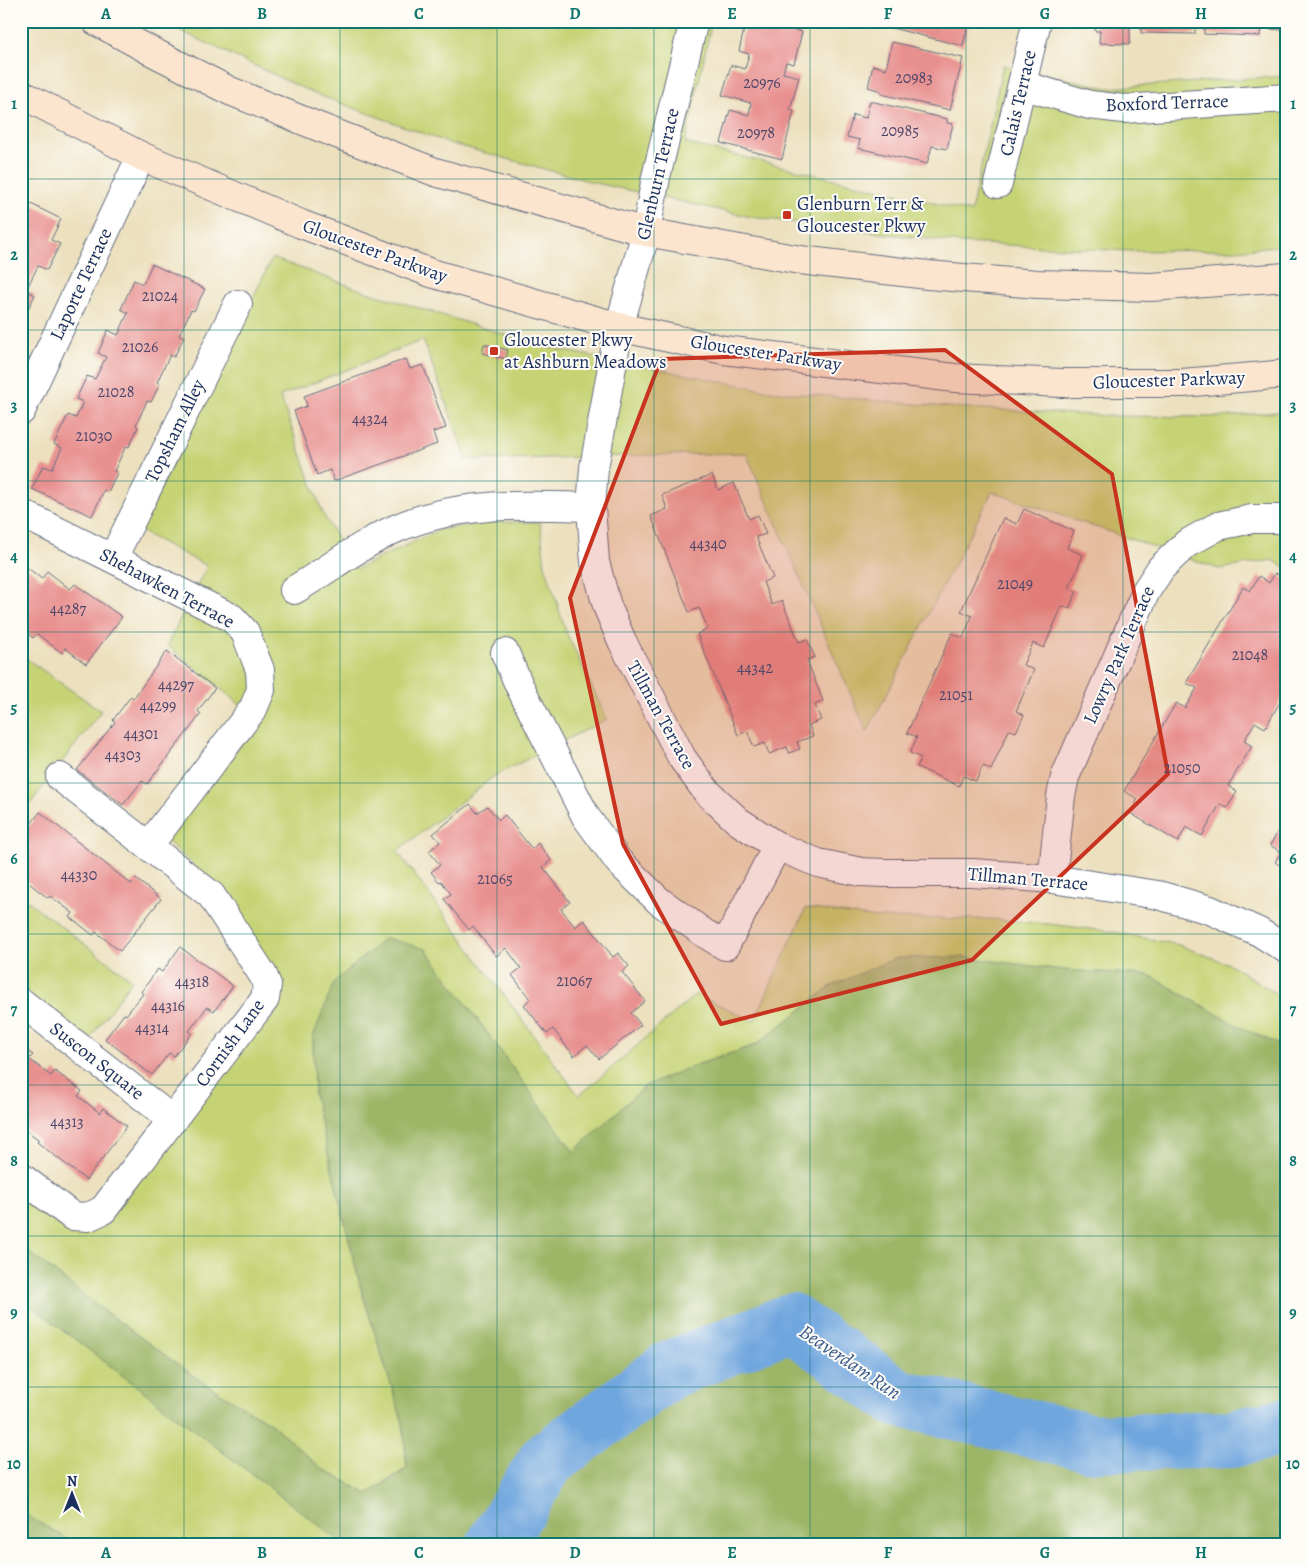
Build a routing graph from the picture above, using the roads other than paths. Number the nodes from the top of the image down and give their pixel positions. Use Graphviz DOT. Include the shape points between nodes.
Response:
graph roads {
  1 [pos="96,21"];
  2 [pos="694,21"];
  3 [pos="1036,21"];
  4 [pos="1022,85"];
  5 [pos="21,94"];
  6 [pos="1286,98"];
  7 [pos="141,156"];
  8 [pos="998,184"];
  9 [pos="646,232"];
  10 [pos="1286,277"];
  11 [pos="238,304"];
  12 [pos="620,327"];
  13 [pos="1286,374"];
  14 [pos="21,411"];
  15 [pos="591,507"];
  16 [pos="21,513"];
  17 [pos="1286,519"];
  18 [pos="113,558"];
  19 [pos="294,590"];
  20 [pos="505,653"];
  21 [pos="60,777"];
  22 [pos="149,845"];
  23 [pos="776,846"];
  24 [pos="1052,879"];
  25 [pos="1286,949"];
  26 [pos="21,1002"];
  27 [pos="173,1120"];
  28 [pos="21,1177"];
  1 -- 9 [label="main road" via="230,90 319,128 435,172"];
  2 -- 9 [label="street, Glenburn Terrace"];
  3 -- 4 [label="street, Calais Terrace"];
  4 -- 6 [label="street, Boxford Terrace" via="1090,105 1123,109"];
  4 -- 8 [label="street, Calais Terrace"];
  5 -- 7 [label="main road, Gloucester Parkway"];
  7 -- 12 [label="main road, Gloucester Parkway" via="302,224 431,273"];
  7 -- 14 [label="street, Laporte Terrace"];
  9 -- 10 [label="main road" via="800,260 1037,284 1151,287"];
  9 -- 12 [label="street, Glenburn Terrace"];
  11 -- 18 [label="street, Topsham Alley"];
  12 -- 13 [label="main road, Gloucester Parkway" via="724,350 955,378 1062,383 1182,383"];
  12 -- 15 [label="street, Tillman Terrace" via="594,468"];
  15 -- 19 [label="street" via="511,505 440,514 396,528 351,552"];
  15 -- 23 [label="street, Tillman Terrace" via="595,562 607,606 682,758 707,792 738,821"];
  16 -- 18 [label="street, Shehawken Terrace"];
  17 -- 24 [label="street, Lowry Park Terrace" via="1252,519 1218,526 1186,544 1161,568 1146,591 1065,777"];
  18 -- 22 [label="street, Shehawken Terrace" via="232,618 245,632 260,670 261,690 253,709"];
  20 -- 23 [label="street" via="586,817 620,862 659,901 681,917 725,946"];
  21 -- 22 [label="street, Cornish Lane"];
  22 -- 27 [label="street, Cornish Lane" via="211,895 267,985 265,999"];
  23 -- 24 [label="street, Tillman Terrace" via="818,862 861,872 972,873"];
  24 -- 25 [label="street, Tillman Terrace" via="1158,895 1210,910 1259,932"];
  26 -- 27 [label="street, Suscon Square"];
  27 -- 28 [label="street, Cornish Lane" via="102,1210 88,1217 72,1216"];
}
